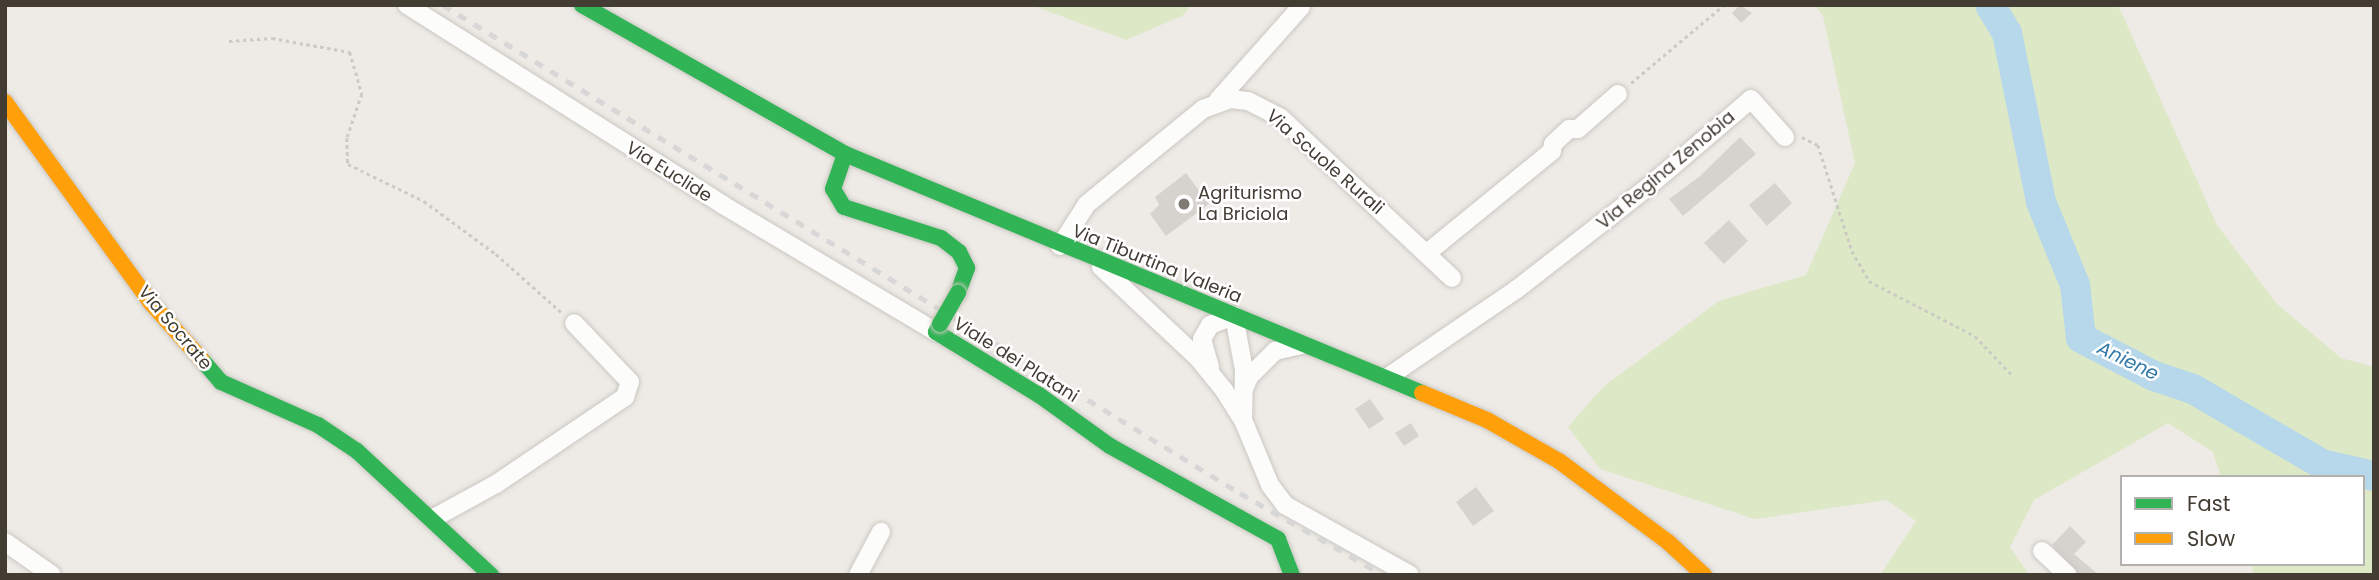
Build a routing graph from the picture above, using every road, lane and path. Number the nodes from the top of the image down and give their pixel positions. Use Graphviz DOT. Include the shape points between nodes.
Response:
graph roads {
  1 [pos="407,5"];
  2 [pos="582,5"];
  3 [pos="1724,5"];
  4 [pos="1300,7"];
  5 [pos="229,41"];
  6 [pos="1618,94"];
  7 [pos="1218,100"];
  8 [pos="5,103"];
  9 [pos="1785,137"];
  10 [pos="845,154"];
  11 [pos="1060,246"];
  12 [pos="1427,253"];
  13 [pos="1094,259"];
  14 [pos="1452,278"];
  15 [pos="1234,316"];
  16 [pos="574,323"];
  17 [pos="938,328"];
  18 [pos="1306,345"];
  19 [pos="2012,374"];
  20 [pos="1214,377"];
  21 [pos="1388,377"];
  22 [pos="1243,392"];
  23 [pos="1243,420"];
  24 [pos="432,519"];
  25 [pos="881,533"];
  26 [pos="5,542"];
  27 [pos="2042,551"];
  28 [pos="52,575"];
  29 [pos="491,575"];
  30 [pos="858,575"];
  31 [pos="1292,575"];
  32 [pos="1410,575"];
  33 [pos="1704,575"];
  34 [pos="2068,575"];
  1 -- 17 [label="street, Via Euclide" via="723,205"];
  2 -- 10 [label="street, Via Tiburtina Valeria"];
  3 -- 6 [label="path"];
  4 -- 7 [label="street"];
  5 -- 16 [label="path" via="272,38 350,52 362,94 347,138 348,164 424,201 496,254"];
  6 -- 12 [label="street" via="1578,129 1569,129 1552,151"];
  7 -- 11 [label="street" via="1087,204"];
  7 -- 12 [label="street, Via Scuole Rurali" via="1248,101 1281,118"];
  8 -- 24 [label="street, Via Socrate" via="151,303 221,382 318,425 358,451"];
  9 -- 19 [label="path" via="1808,138 1818,145 1852,251 1869,281 1975,336"];
  9 -- 21 [label="street, Via Regina Zenobia" via="1751,99 1528,280"];
  10 -- 11 [label="street, Via Tiburtina Valeria"];
  10 -- 17 [label="street, Viale dei Platani, bridge" via="833,189 844,207 941,238 959,252 967,268"];
  11 -- 13 [label="street, Via Tiburtina Valeria"];
  12 -- 14 [label="street, Via Scuole Rurali"];
  13 -- 15 [label="street, Via Tiburtina Valeria"];
  13 -- 20 [label="street"];
  15 -- 18 [label="street, Via Tiburtina Valeria"];
  15 -- 20 [label="street" via="1210,325 1202,339"];
  15 -- 22 [label="street" via="1244,370"];
  16 -- 24 [label="street" via="630,382 625,397 496,484"];
  17 -- 31 [label="street, Viale dei Platani" via="1110,446 1278,539"];
  18 -- 21 [label="street, Via Tiburtina Valeria"];
  18 -- 22 [label="street" via="1275,351 1261,362"];
  20 -- 23 [label="street"];
  21 -- 33 [label="street, Via Tiburtina Valeria" via="1488,420 1559,461 1668,542"];
  22 -- 23 [label="street"];
  23 -- 32 [label="street" via="1270,485 1285,505"];
  24 -- 29 [label="street, Via Socrate"];
  25 -- 30 [label="street"];
  26 -- 28 [label="street"];
  27 -- 34 [label="street"];
}
